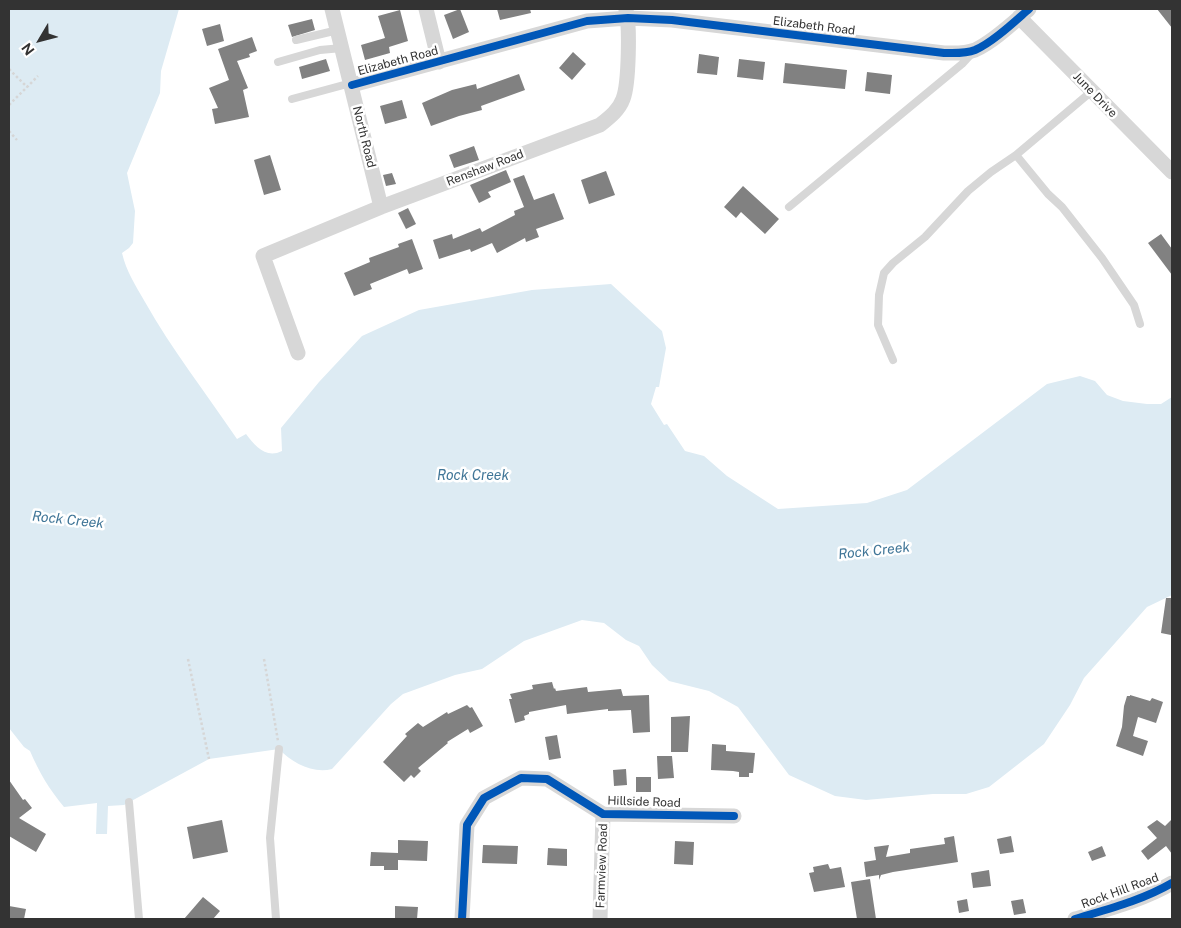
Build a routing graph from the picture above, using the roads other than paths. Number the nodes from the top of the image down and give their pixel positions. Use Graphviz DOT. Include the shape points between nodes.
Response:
graph roads {
  1 [pos="332,9"];
  2 [pos="426,9"];
  3 [pos="627,13"];
  4 [pos="1024,13"];
  5 [pos="338,30"];
  6 [pos="296,40"];
  7 [pos="342,48"];
  8 [pos="975,50"];
  9 [pos="278,62"];
  10 [pos="439,62"];
  11 [pos="351,84"];
  12 [pos="1092,91"];
  13 [pos="292,99"];
  14 [pos="1016,155"];
  15 [pos="1172,172"];
  16 [pos="382,207"];
  17 [pos="789,207"];
  18 [pos="1140,324"];
  19 [pos="298,353"];
  20 [pos="893,360"];
  21 [pos="279,749"];
  22 [pos="129,802"];
  23 [pos="603,814"];
  24 [pos="734,816"];
  25 [pos="1172,882"];
  26 [pos="139,919"];
  27 [pos="276,919"];
  28 [pos="462,919"];
  29 [pos="600,919"];
  30 [pos="1075,919"];
  1 -- 5 [label="street, North Road"];
  2 -- 10 [label="street"];
  3 -- 8 [label="street, Elizabeth Road" via="944,53"];
  3 -- 10 [label="street, Elizabeth Road"];
  3 -- 16 [label="street, Renshaw Road" via="624,99 600,125"];
  4 -- 8 [label="street, Elizabeth Road"];
  4 -- 12 [label="street, June Drive"];
  5 -- 6 [label="lane"];
  5 -- 7 [label="street, North Road"];
  7 -- 9 [label="lane" via="320,50"];
  7 -- 11 [label="street, North Road"];
  8 -- 17 [label="lane"];
  10 -- 11 [label="street, Elizabeth Road"];
  11 -- 13 [label="lane"];
  11 -- 16 [label="street, North Road"];
  12 -- 14 [label="lane"];
  12 -- 15 [label="street, June Drive"];
  14 -- 18 [label="lane" via="1062,206 1096,251 1134,305"];
  14 -- 20 [label="lane" via="968,191 925,237 884,273 878,325"];
  16 -- 19 [label="street, Renshaw Road" via="262,256"];
  21 -- 27 [label="lane" via="270,838"];
  22 -- 26 [label="lane"];
  23 -- 24 [label="street, Hillside Road"];
  23 -- 28 [label="street, Hillside Road" via="547,779 521,778 484,798 467,825"];
  23 -- 29 [label="street, Farmview Road"];
  25 -- 30 [label="street, Rock Hill Road" via="1114,907"];
}
